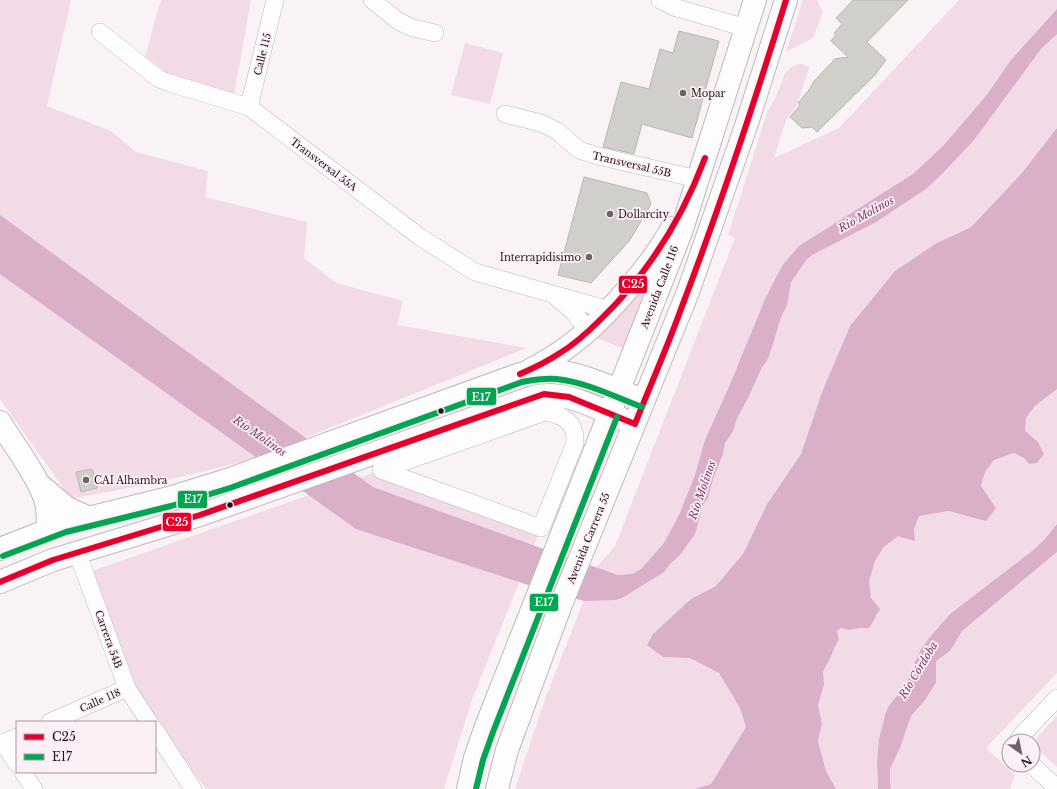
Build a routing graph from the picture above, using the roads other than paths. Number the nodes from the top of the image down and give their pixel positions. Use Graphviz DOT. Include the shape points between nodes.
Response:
graph roads {
  1 [pos="275,0"];
  2 [pos="372,0"];
  3 [pos="660,0"];
  4 [pos="754,0"];
  5 [pos="786,0"];
  6 [pos="746,28"];
  7 [pos="100,32"];
  8 [pos="434,33"];
  9 [pos="249,107"];
  10 [pos="505,114"];
  11 [pos="698,179"];
  12 [pos="550,294"];
  13 [pos="609,310"];
  14 [pos="587,333"];
  15 [pos="520,374"];
  16 [pos="619,391"];
  17 [pos="644,400"];
  18 [pos="610,414"];
  19 [pos="0,422"];
  20 [pos="635,424"];
  21 [pos="38,482"];
  22 [pos="86,517"];
  23 [pos="542,528"];
  24 [pos="47,530"];
  25 [pos="0,549"];
  26 [pos="77,552"];
  27 [pos="0,582"];
  28 [pos="128,688"];
  29 [pos="1057,698"];
  30 [pos="52,721"];
  31 [pos="149,721"];
  32 [pos="156,732"];
  33 [pos="1024,733"];
  34 [pos="7,741"];
  35 [pos="16,762"];
  36 [pos="23,773"];
  37 [pos="1041,773"];
  38 [pos="1057,788"];
  39 [pos="34,789"];
  40 [pos="193,789"];
  41 [pos="468,789"];
  42 [pos="497,789"];
  1 -- 9 [label="street, Calle 115"];
  2 -- 8 [label="street" via="398,21"];
  3 -- 6 [label="street" via="674,8"];
  4 -- 6 [label="main road, Avenida Calle 116"];
  5 -- 17 [label="main road" via="715,218"];
  6 -- 11 [label="main road, Avenida Calle 116"];
  7 -- 9 [label="street, Transversal 55A" via="160,79"];
  9 -- 12 [label="street, Transversal 55A" via="420,236 468,268 483,275"];
  10 -- 11 [label="street, Transversal 55B" via="541,123 557,131 579,150"];
  11 -- 13 [label="main road" via="660,248"];
  11 -- 16 [label="main road, Avenida Calle 116" via="673,253"];
  12 -- 13 [label="street, Transversal 55A"];
  12 -- 14 [label="street, Transversal 55A" via="574,312"];
  13 -- 14 [label="main road"];
  14 -- 15 [label="main road" via="564,351"];
  15 -- 16 [label="main road" via="549,370 564,372"];
  15 -- 22 [label="main road" via="261,468 169,498"];
  16 -- 17 [label="main road"];
  16 -- 18 [label="main road, Avenida Calle 116"];
  17 -- 20 [label="main road"];
  18 -- 20 [label="main road"];
  18 -- 26 [label="main road" via="569,397 544,394 533,396 180,522"];
  18 -- 41 [label="main road" via="485,729"];
  19 -- 21 [label="main road"];
  20 -- 42 [label="main road, Avenida Carrera 55" via="560,607 507,750"];
  21 -- 22 [label="main road" via="67,508"];
  21 -- 24 [label="main road" via="47,507"];
  22 -- 24 [label="main road"];
  23 -- 23 [label="street" via="395,476 381,470 544,412 557,414 571,425 575,442"];
  24 -- 25 [label="main road"];
  26 -- 27 [label="main road"];
  26 -- 28 [label="street, Carrera 54B"];
  28 -- 30 [label="street, Calle 118"];
  28 -- 31 [label="street, Carrera 54B"];
  29 -- 33 [label="street"];
  32 -- 40 [label="street"];
  34 -- 35 [label="street"];
  36 -- 39 [label="street"];
  37 -- 38 [label="street"];
}
